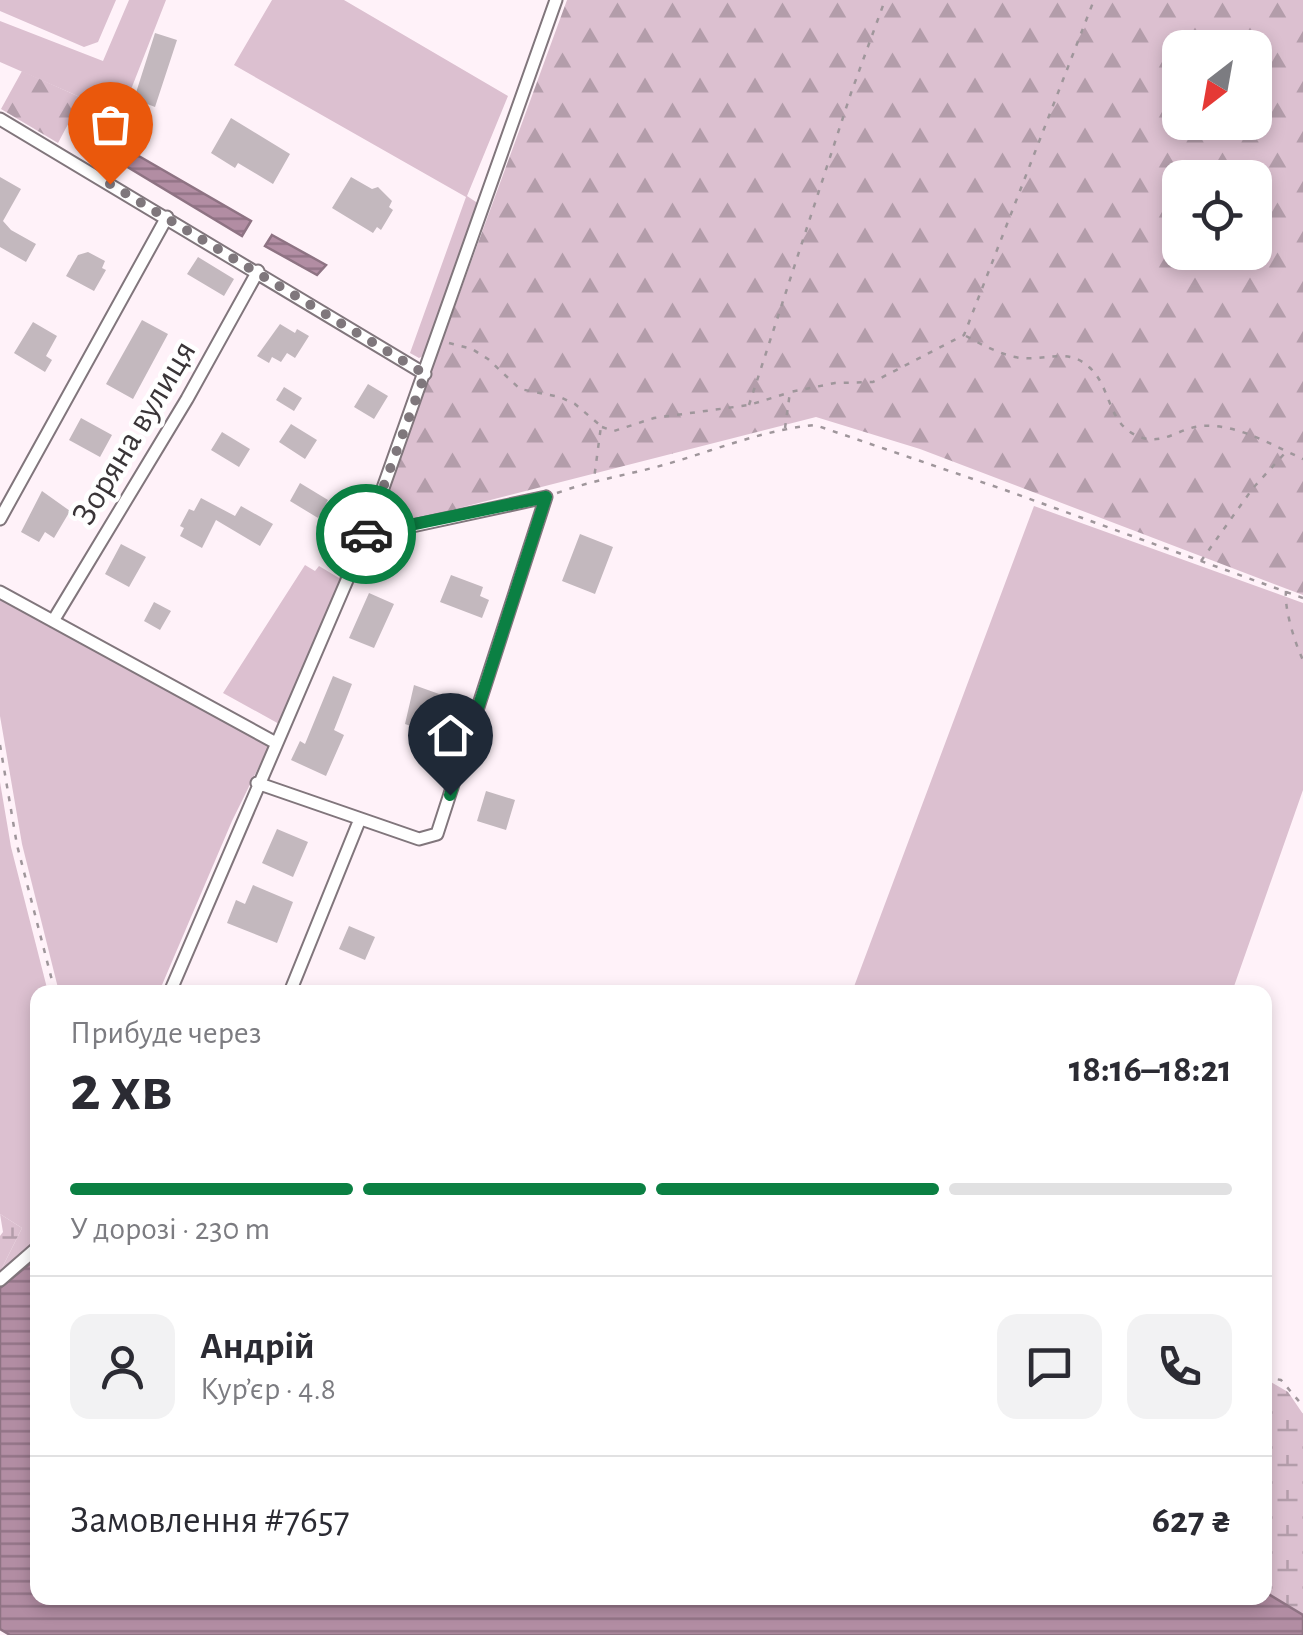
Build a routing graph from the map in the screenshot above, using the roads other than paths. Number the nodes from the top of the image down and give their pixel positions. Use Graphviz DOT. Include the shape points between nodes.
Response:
graph roads {
  1 [pos="556,0"];
  2 [pos="0,119"];
  3 [pos="167,217"];
  4 [pos="258,271"];
  5 [pos="425,374"];
  6 [pos="0,519"];
  7 [pos="366,536"];
  8 [pos="0,592"];
  9 [pos="53,620"];
  10 [pos="276,743"];
  11 [pos="257,783"];
  12 [pos="360,819"];
  13 [pos="173,985"];
  14 [pos="293,985"];
  15 [pos="30,1254"];
  16 [pos="0,1280"];
  1 -- 5 [label="street"];
  2 -- 3 [label="street"];
  3 -- 4 [label="street"];
  3 -- 6 [label="street, Зоряна вулиця"];
  4 -- 5 [label="street"];
  4 -- 9 [label="street, Зоряна вулиця"];
  5 -- 7 [label="street"];
  7 -- 10 [label="street"];
  7 -- 12 [label="street" via="546,497 437,834 419,840"];
  8 -- 9 [label="street"];
  9 -- 10 [label="street"];
  10 -- 11 [label="street"];
  11 -- 12 [label="street"];
  11 -- 13 [label="street"];
  12 -- 14 [label="street"];
  15 -- 16 [label="street"];
}
